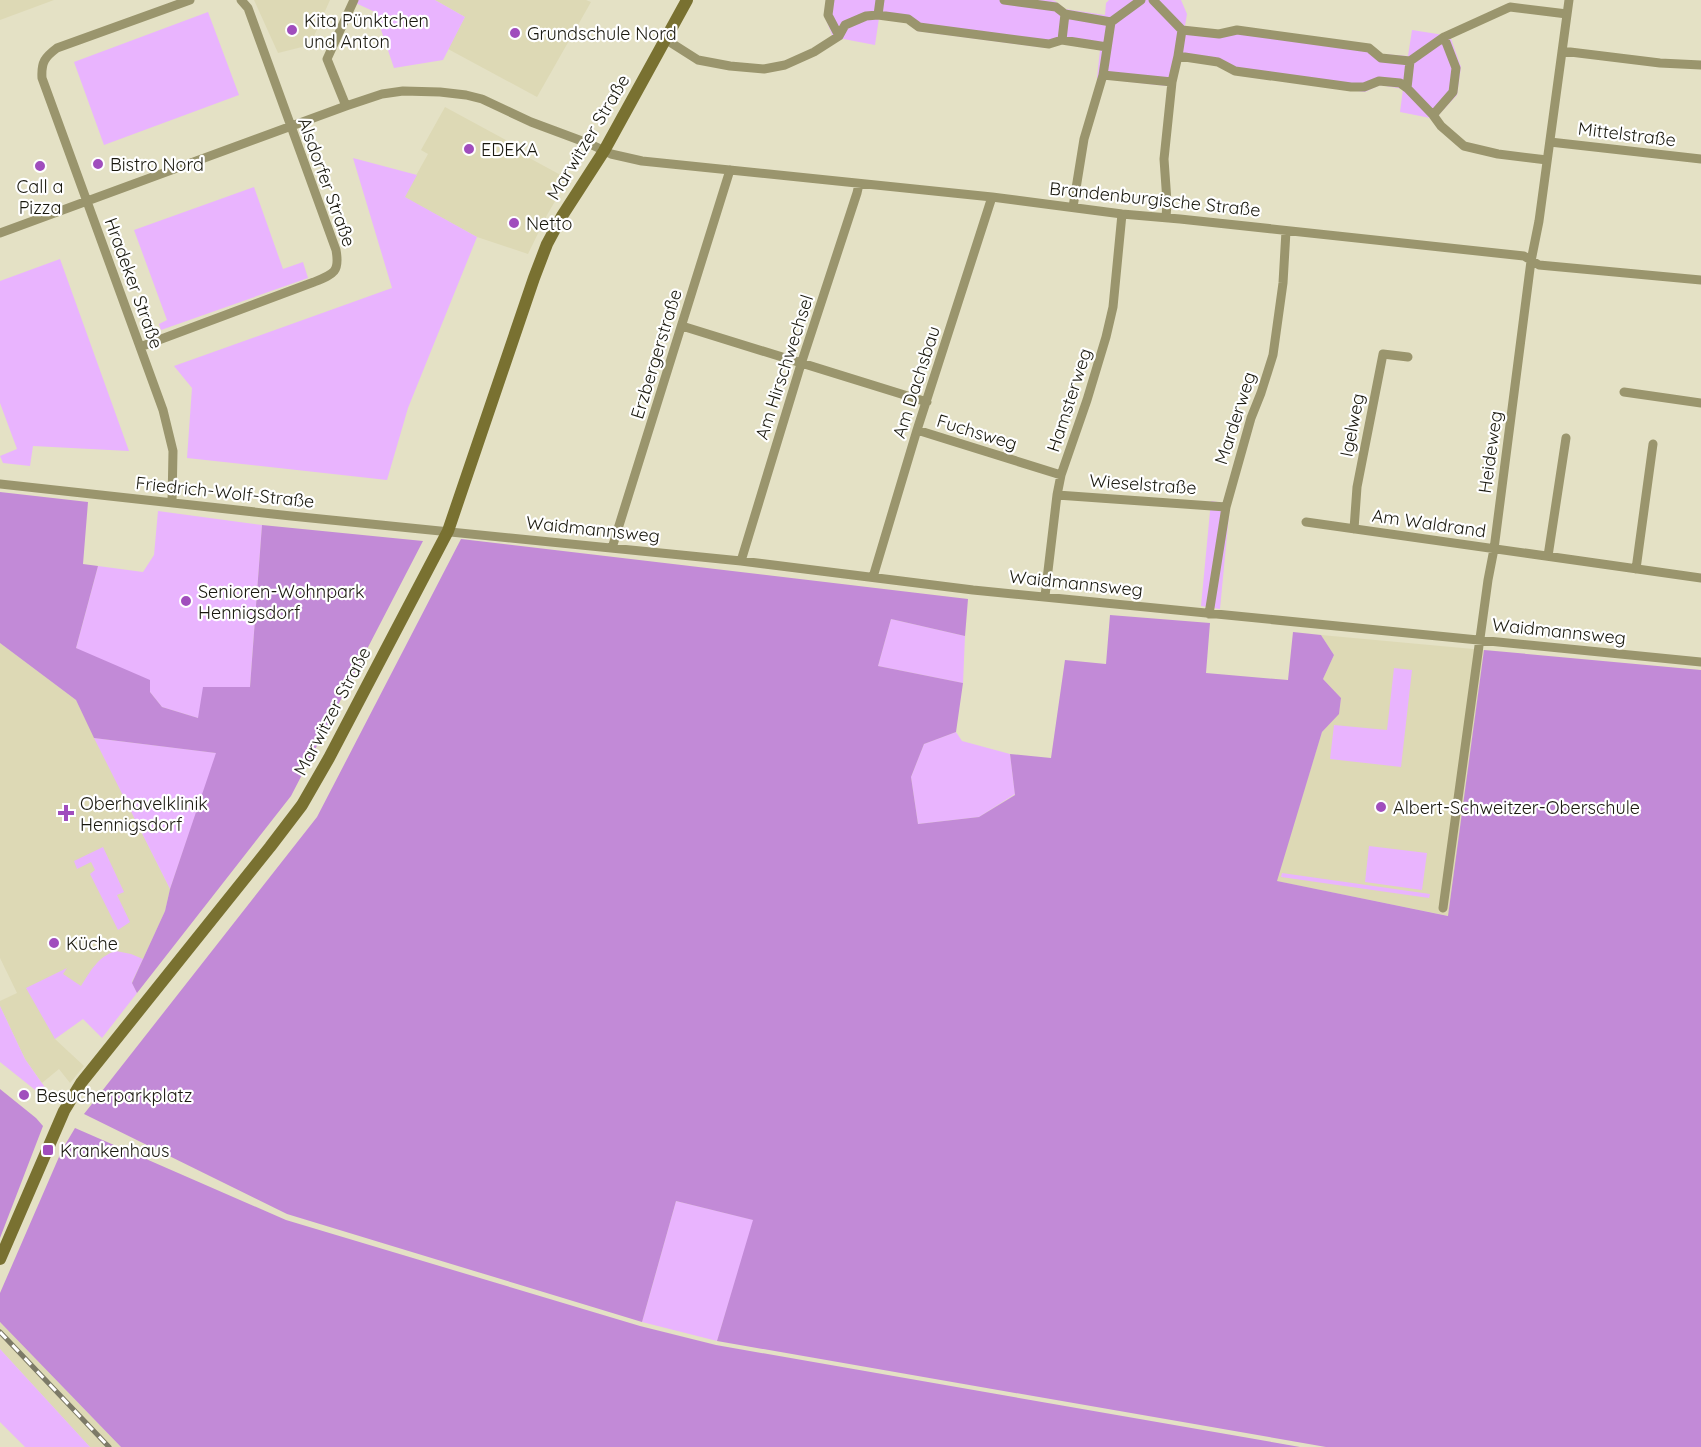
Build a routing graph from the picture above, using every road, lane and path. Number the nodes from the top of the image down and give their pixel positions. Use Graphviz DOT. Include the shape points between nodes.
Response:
graph roads {
  1 [pos="190,0"];
  2 [pos="241,0"];
  3 [pos="354,0"];
  4 [pos="687,0"];
  5 [pos="830,0"];
  6 [pos="880,0"];
  7 [pos="1004,0"];
  8 [pos="1141,0"];
  9 [pos="1153,0"];
  10 [pos="1569,0"];
  11 [pos="1065,14"];
  12 [pos="1567,14"];
  13 [pos="878,15"];
  14 [pos="1111,22"];
  15 [pos="1182,30"];
  16 [pos="839,36"];
  17 [pos="1444,37"];
  18 [pos="665,39"];
  19 [pos="1062,40"];
  20 [pos="1107,47"];
  21 [pos="1562,51"];
  22 [pos="1178,56"];
  23 [pos="1410,61"];
  24 [pos="1701,65"];
  25 [pos="1103,75"];
  26 [pos="1172,82"];
  27 [pos="1407,88"];
  28 [pos="346,106"];
  29 [pos="1433,115"];
  30 [pos="291,126"];
  31 [pos="1550,142"];
  32 [pos="604,151"];
  33 [pos="1701,159"];
  34 [pos="1547,160"];
  35 [pos="730,170"];
  36 [pos="859,184"];
  37 [pos="992,198"];
  38 [pos="87,202"];
  39 [pos="1073,207"];
  40 [pos="1122,214"];
  41 [pos="1166,218"];
  42 [pos="1286,231"];
  43 [pos="0,233"];
  44 [pos="1531,261"];
  45 [pos="1701,280"];
  46 [pos="682,326"];
  47 [pos="140,347"];
  48 [pos="1408,357"];
  49 [pos="801,364"];
  50 [pos="1624,392"];
  51 [pos="927,402"];
  52 [pos="1701,403"];
  53 [pos="917,430"];
  54 [pos="1566,438"];
  55 [pos="1653,444"];
  56 [pos="1061,475"];
  57 [pos="0,484"];
  58 [pos="1057,495"];
  59 [pos="172,503"];
  60 [pos="1226,507"];
  61 [pos="1306,522"];
  62 [pos="1354,529"];
  63 [pos="447,531"];
  64 [pos="612,548"];
  65 [pos="1494,549"];
  66 [pos="1548,556"];
  67 [pos="741,561"];
  68 [pos="1636,569"];
  69 [pos="873,578"];
  70 [pos="1701,578"];
  71 [pos="1045,596"];
  72 [pos="1209,614"];
  73 [pos="1480,639"];
  74 [pos="1701,662"];
  75 [pos="1443,908"];
  76 [pos="0,1259"];
  1 -- 38 [label="street, Hradeker Straße" via="57,48 41,66"];
  2 -- 30 [label="street, Alsdorfer Straße" via="248,8"];
  3 -- 28 [label="street" via="327,58"];
  4 -- 18 [label="main road, Marwitzer Straße"];
  5 -- 16 [label="street" via="828,15"];
  6 -- 13 [label="street"];
  7 -- 11 [label="street" via="1056,8"];
  8 -- 14 [label="street"];
  9 -- 15 [label="street"];
  10 -- 12 [label="street, Heideweg"];
  11 -- 14 [label="street"];
  11 -- 19 [label="street"];
  12 -- 17 [label="street" via="1510,7"];
  12 -- 21 [label="street, Heideweg"];
  13 -- 16 [label="street" via="845,25"];
  13 -- 19 [label="street" via="908,19 919,27 1049,44"];
  14 -- 20 [label="street"];
  15 -- 22 [label="street"];
  15 -- 23 [label="street" via="1219,34 1237,30 1358,46 1369,48 1381,58"];
  16 -- 18 [label="street" via="799,59 764,69 698,60"];
  17 -- 23 [label="street"];
  17 -- 29 [label="street" via="1456,68 1453,92"];
  18 -- 32 [label="main road, Marwitzer Straße"];
  19 -- 20 [label="street"];
  20 -- 25 [label="street"];
  21 -- 24 [label="street"];
  21 -- 31 [label="street, Heideweg"];
  22 -- 26 [label="street"];
  22 -- 27 [label="street" via="1218,62 1235,71 1317,83 1364,87 1379,81 1400,83"];
  23 -- 27 [label="street"];
  25 -- 26 [label="street"];
  25 -- 39 [label="street" via="1084,139"];
  26 -- 41 [label="street" via="1164,159"];
  27 -- 29 [label="street"];
  28 -- 30 [label="street, Brandenburgische Straße"];
  28 -- 32 [label="street, Brandenburgische Straße" via="403,91 466,95"];
  29 -- 34 [label="street" via="1464,146"];
  30 -- 38 [label="street, Brandenburgische Straße"];
  30 -- 47 [label="street, Alsdorfer Straße" via="336,250 336,270 314,282"];
  31 -- 33 [label="street, Mittelstraße"];
  31 -- 34 [label="street, Heideweg"];
  32 -- 35 [label="street, Brandenburgische Straße" via="620,158"];
  32 -- 63 [label="main road, Marwitzer Straße" via="547,244"];
  34 -- 44 [label="street, Heideweg"];
  35 -- 36 [label="street, Brandenburgische Straße"];
  35 -- 46 [label="street, Erzbergerstraße"];
  36 -- 37 [label="street, Brandenburgische Straße"];
  36 -- 49 [label="street, Am Hirschwechsel"];
  37 -- 39 [label="street, Brandenburgische Straße"];
  37 -- 51 [label="street, Am Dachsbau"];
  38 -- 43 [label="street, Brandenburgische Straße"];
  38 -- 47 [label="street, Hradeker Straße"];
  39 -- 40 [label="street, Brandenburgische Straße"];
  40 -- 41 [label="street, Brandenburgische Straße"];
  40 -- 56 [label="street, Hamsterweg" via="1106,337"];
  41 -- 42 [label="street, Brandenburgische Straße"];
  42 -- 44 [label="street, Brandenburgische Straße" via="1524,256"];
  42 -- 60 [label="street, Marderweg" via="1273,355"];
  44 -- 45 [label="street, Brandenburgische Straße" via="1539,266"];
  44 -- 65 [label="street, Heideweg"];
  46 -- 49 [label="street, Fuchsweg"];
  46 -- 64 [label="street, Erzbergerstraße"];
  47 -- 59 [label="street, Hradeker Straße" via="173,451"];
  48 -- 62 [label="street, Igelweg" via="1378,353"];
  49 -- 51 [label="street, Fuchsweg"];
  49 -- 67 [label="street, Am Hirschwechsel"];
  50 -- 52 [label="street"];
  51 -- 53 [label="street, Am Dachsbau"];
  53 -- 56 [label="street, Fuchsweg"];
  53 -- 69 [label="street, Am Dachsbau"];
  54 -- 66 [label="street"];
  55 -- 68 [label="street"];
  56 -- 58 [label="street, Hamsterweg"];
  57 -- 59 [label="street, Friedrich-Wolf-Straße"];
  58 -- 60 [label="street, Wieselstraße"];
  58 -- 71 [label="street, Hamsterweg"];
  59 -- 63 [label="street, Friedrich-Wolf-Straße"];
  60 -- 72 [label="street, Marderweg"];
  61 -- 62 [label="street, Am Waldrand"];
  62 -- 65 [label="street, Am Waldrand"];
  63 -- 64 [label="street, Waidmannsweg"];
  63 -- 76 [label="main road, Marwitzer Straße" via="302,805 81,1083 64,1111"];
  64 -- 67 [label="street, Waidmannsweg"];
  65 -- 66 [label="street, Am Waldrand"];
  65 -- 73 [label="street, Heideweg"];
  66 -- 68 [label="street, Am Waldrand"];
  67 -- 69 [label="street, Waidmannsweg"];
  68 -- 70 [label="street, Am Waldrand"];
  69 -- 71 [label="street, Waidmannsweg"];
  71 -- 72 [label="street, Waidmannsweg"];
  72 -- 73 [label="street, Waidmannsweg"];
  73 -- 74 [label="street, Waidmannsweg"];
  73 -- 75 [label="street, Heideweg"];
}
